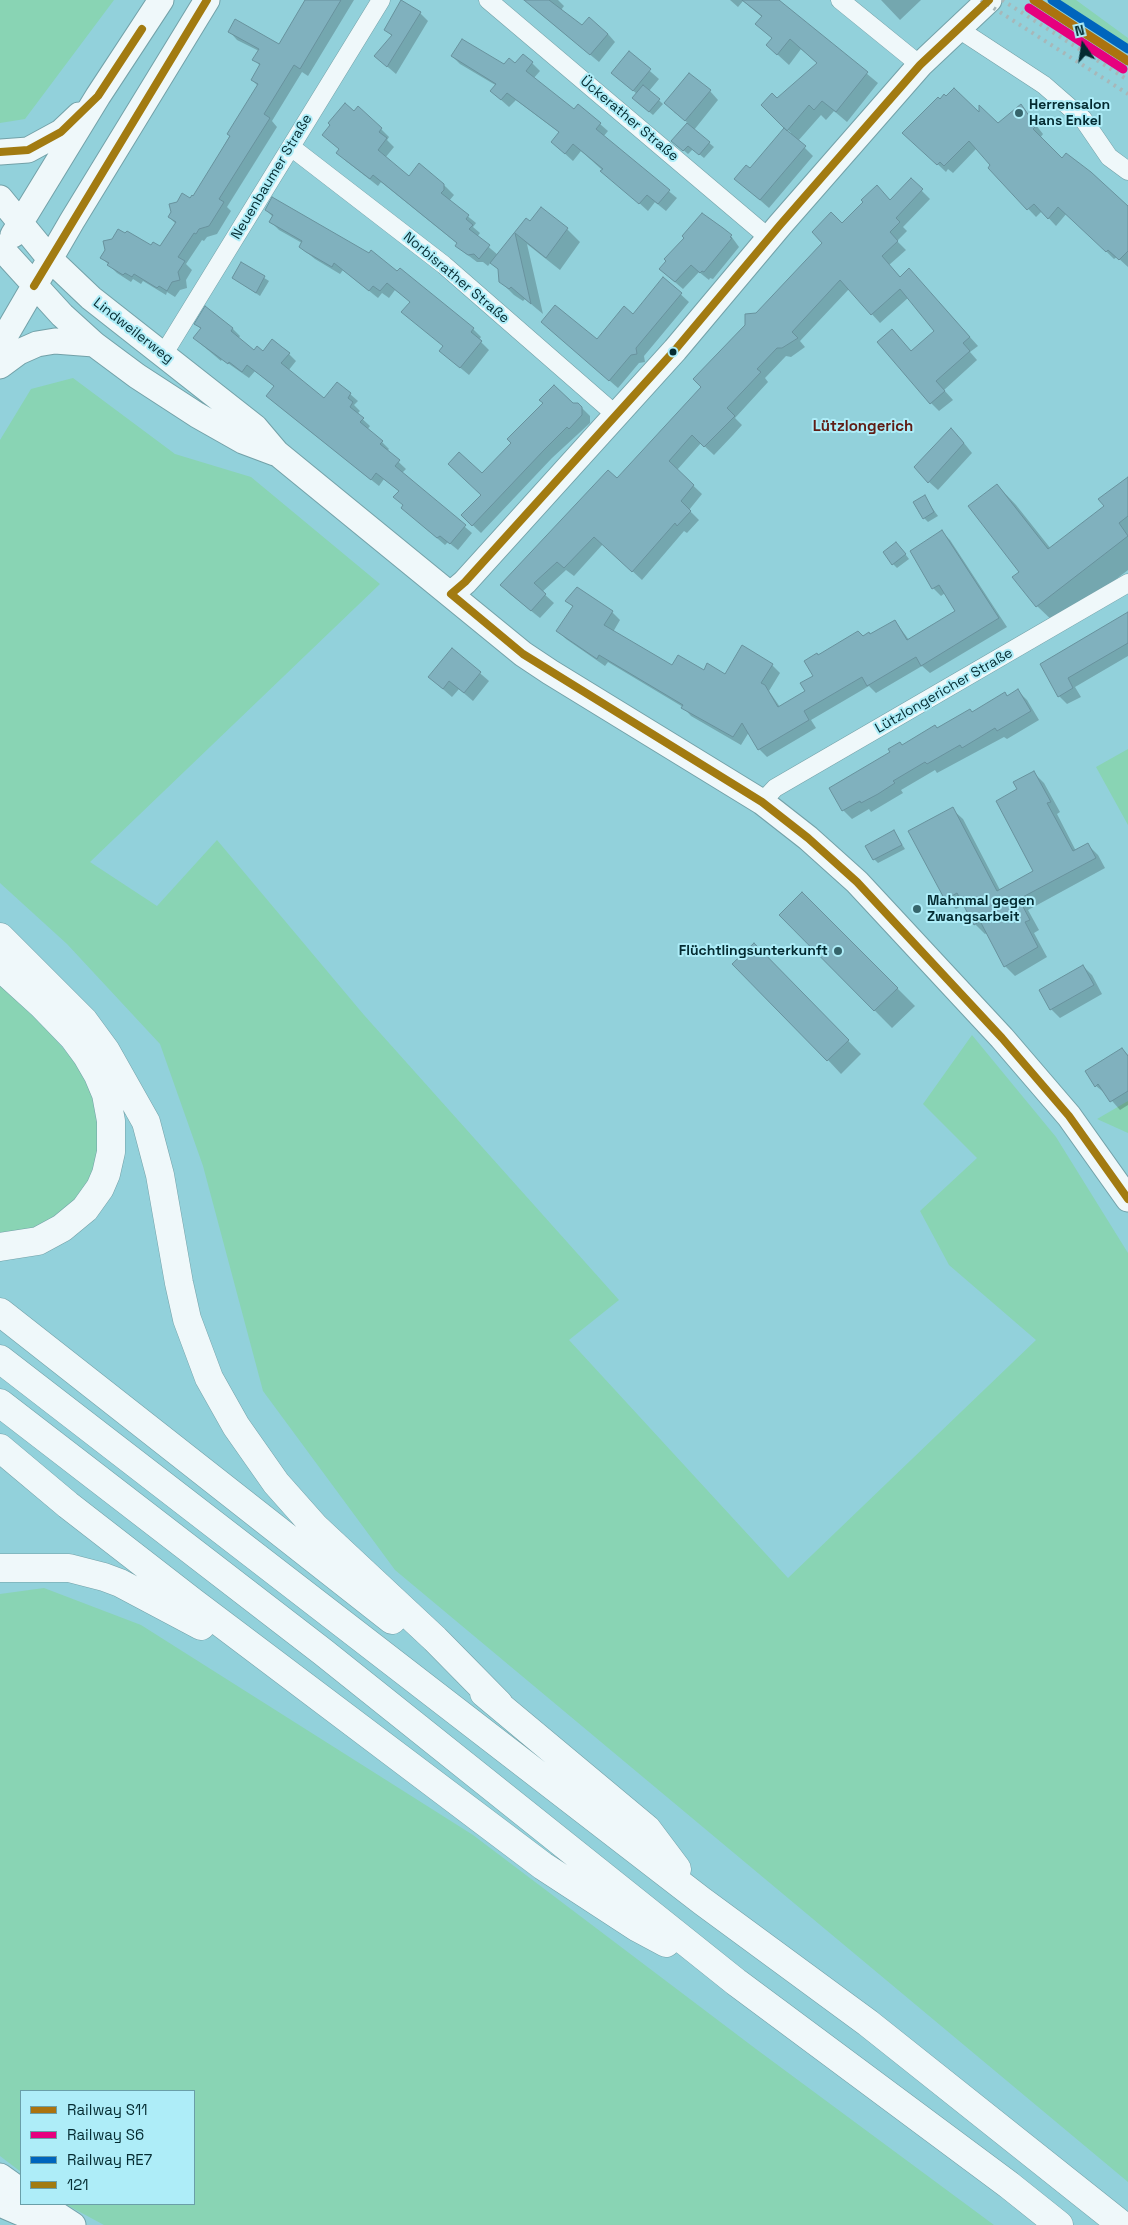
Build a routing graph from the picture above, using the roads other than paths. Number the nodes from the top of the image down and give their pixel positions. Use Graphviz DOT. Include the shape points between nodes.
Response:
graph roads {
  1 [pos="161,0"];
  2 [pos="207,0"];
  3 [pos="381,0"];
  4 [pos="488,0"];
  5 [pos="840,0"];
  6 [pos="989,0"];
  7 [pos="957,28"];
  8 [pos="920,65"];
  9 [pos="98,96"];
  10 [pos="290,147"];
  11 [pos="0,152"];
  12 [pos="1128,171"];
  13 [pos="0,198"];
  14 [pos="20,223"];
  15 [pos="769,238"];
  16 [pos="1,252"];
  17 [pos="50,258"];
  18 [pos="34,286"];
  19 [pos="94,344"];
  20 [pos="0,345"];
  21 [pos="163,355"];
  22 [pos="0,366"];
  23 [pos="616,415"];
  24 [pos="277,454"];
  25 [pos="1128,583"];
  26 [pos="451,594"];
  27 [pos="762,802"];
  28 [pos="0,937"];
  29 [pos="0,967"];
  30 [pos="1069,1116"];
  31 [pos="1128,1169"];
  32 [pos="1128,1199"];
  33 [pos="0,1247"];
  34 [pos="0,1312"];
  35 [pos="0,1359"];
  36 [pos="0,1403"];
  37 [pos="0,1448"];
  38 [pos="0,1568"];
  39 [pos="315,1696"];
  40 [pos="499,1704"];
  41 [pos="702,1901"];
  42 [pos="736,1982"];
  43 [pos="0,2176"];
  44 [pos="20,2190"];
  45 [pos="0,2204"];
  46 [pos="43,2205"];
  47 [pos="49,2225"];
  48 [pos="73,2225"];
  49 [pos="1058,2225"];
  50 [pos="1122,2225"];
  1 -- 9 [label="street"];
  2 -- 17 [label="street"];
  3 -- 10 [label="street, Neuenbaumer Straße"];
  4 -- 15 [label="street, Ückerather Straße"];
  5 -- 8 [label="street"];
  6 -- 7 [label="street"];
  7 -- 8 [label="street"];
  7 -- 12 [label="street" via="1044,85 1083,119 1108,157"];
  8 -- 15 [label="street"];
  9 -- 11 [label="street" via="61,132 28,150"];
  9 -- 14 [label="street"];
  10 -- 21 [label="street, Neuenbaumer Straße"];
  10 -- 23 [label="street, Norbisrather Straße" via="444,265"];
  13 -- 14 [label="street, Lindweilerweg"];
  14 -- 16 [label="street"];
  14 -- 17 [label="street, Lindweilerweg"];
  15 -- 23 [label="street" via="676,350"];
  16 -- 18 [label="street, Lindweilerweg"];
  17 -- 18 [label="street"];
  17 -- 21 [label="street, Lindweilerweg" via="91,298"];
  18 -- 19 [label="street, Lindweilerweg"];
  18 -- 20 [label="street"];
  19 -- 22 [label="street" via="37,344"];
  19 -- 24 [label="street, Lindweilerweg" via="197,415 243,441"];
  21 -- 24 [label="street, Lindweilerweg" via="254,427"];
  23 -- 26 [label="street"];
  24 -- 26 [label="street, Lindweilerweg"];
  25 -- 27 [label="street, Lützlongericher Straße" via="775,788"];
  26 -- 27 [label="street, Lindweilerweg" via="523,654"];
  27 -- 30 [label="street, Lindweilerweg" via="856,882 1002,1038"];
  28 -- 40 [label="highway" via="84,1021 106,1051 146,1122 160,1176 187,1319 209,1378 236,1426 276,1483 316,1527"];
  29 -- 33 [label="highway" via="41,1004 87,1056 106,1094 111,1121 111,1152 106,1174 85,1209 62,1228 38,1241"];
  30 -- 31 [label="street, Lindweilerweg"];
  30 -- 32 [label="street, Lindweilerweg"];
  34 -- 40 [label="highway"];
  35 -- 41 [label="highway"];
  36 -- 42 [label="highway" via="323,1652"];
  37 -- 39 [label="highway" via="76,1512"];
  38 -- 39 [label="highway" via="69,1568 120,1583 181,1614"];
  39 -- 42 [label="highway" via="543,1866 638,1928"];
  40 -- 41 [label="highway" via="647,1829"];
  41 -- 50 [label="highway" via="868,2023"];
  42 -- 49 [label="highway"];
  43 -- 44 [label="street"];
  45 -- 47 [label="street"];
  46 -- 48 [label="street"];
}
